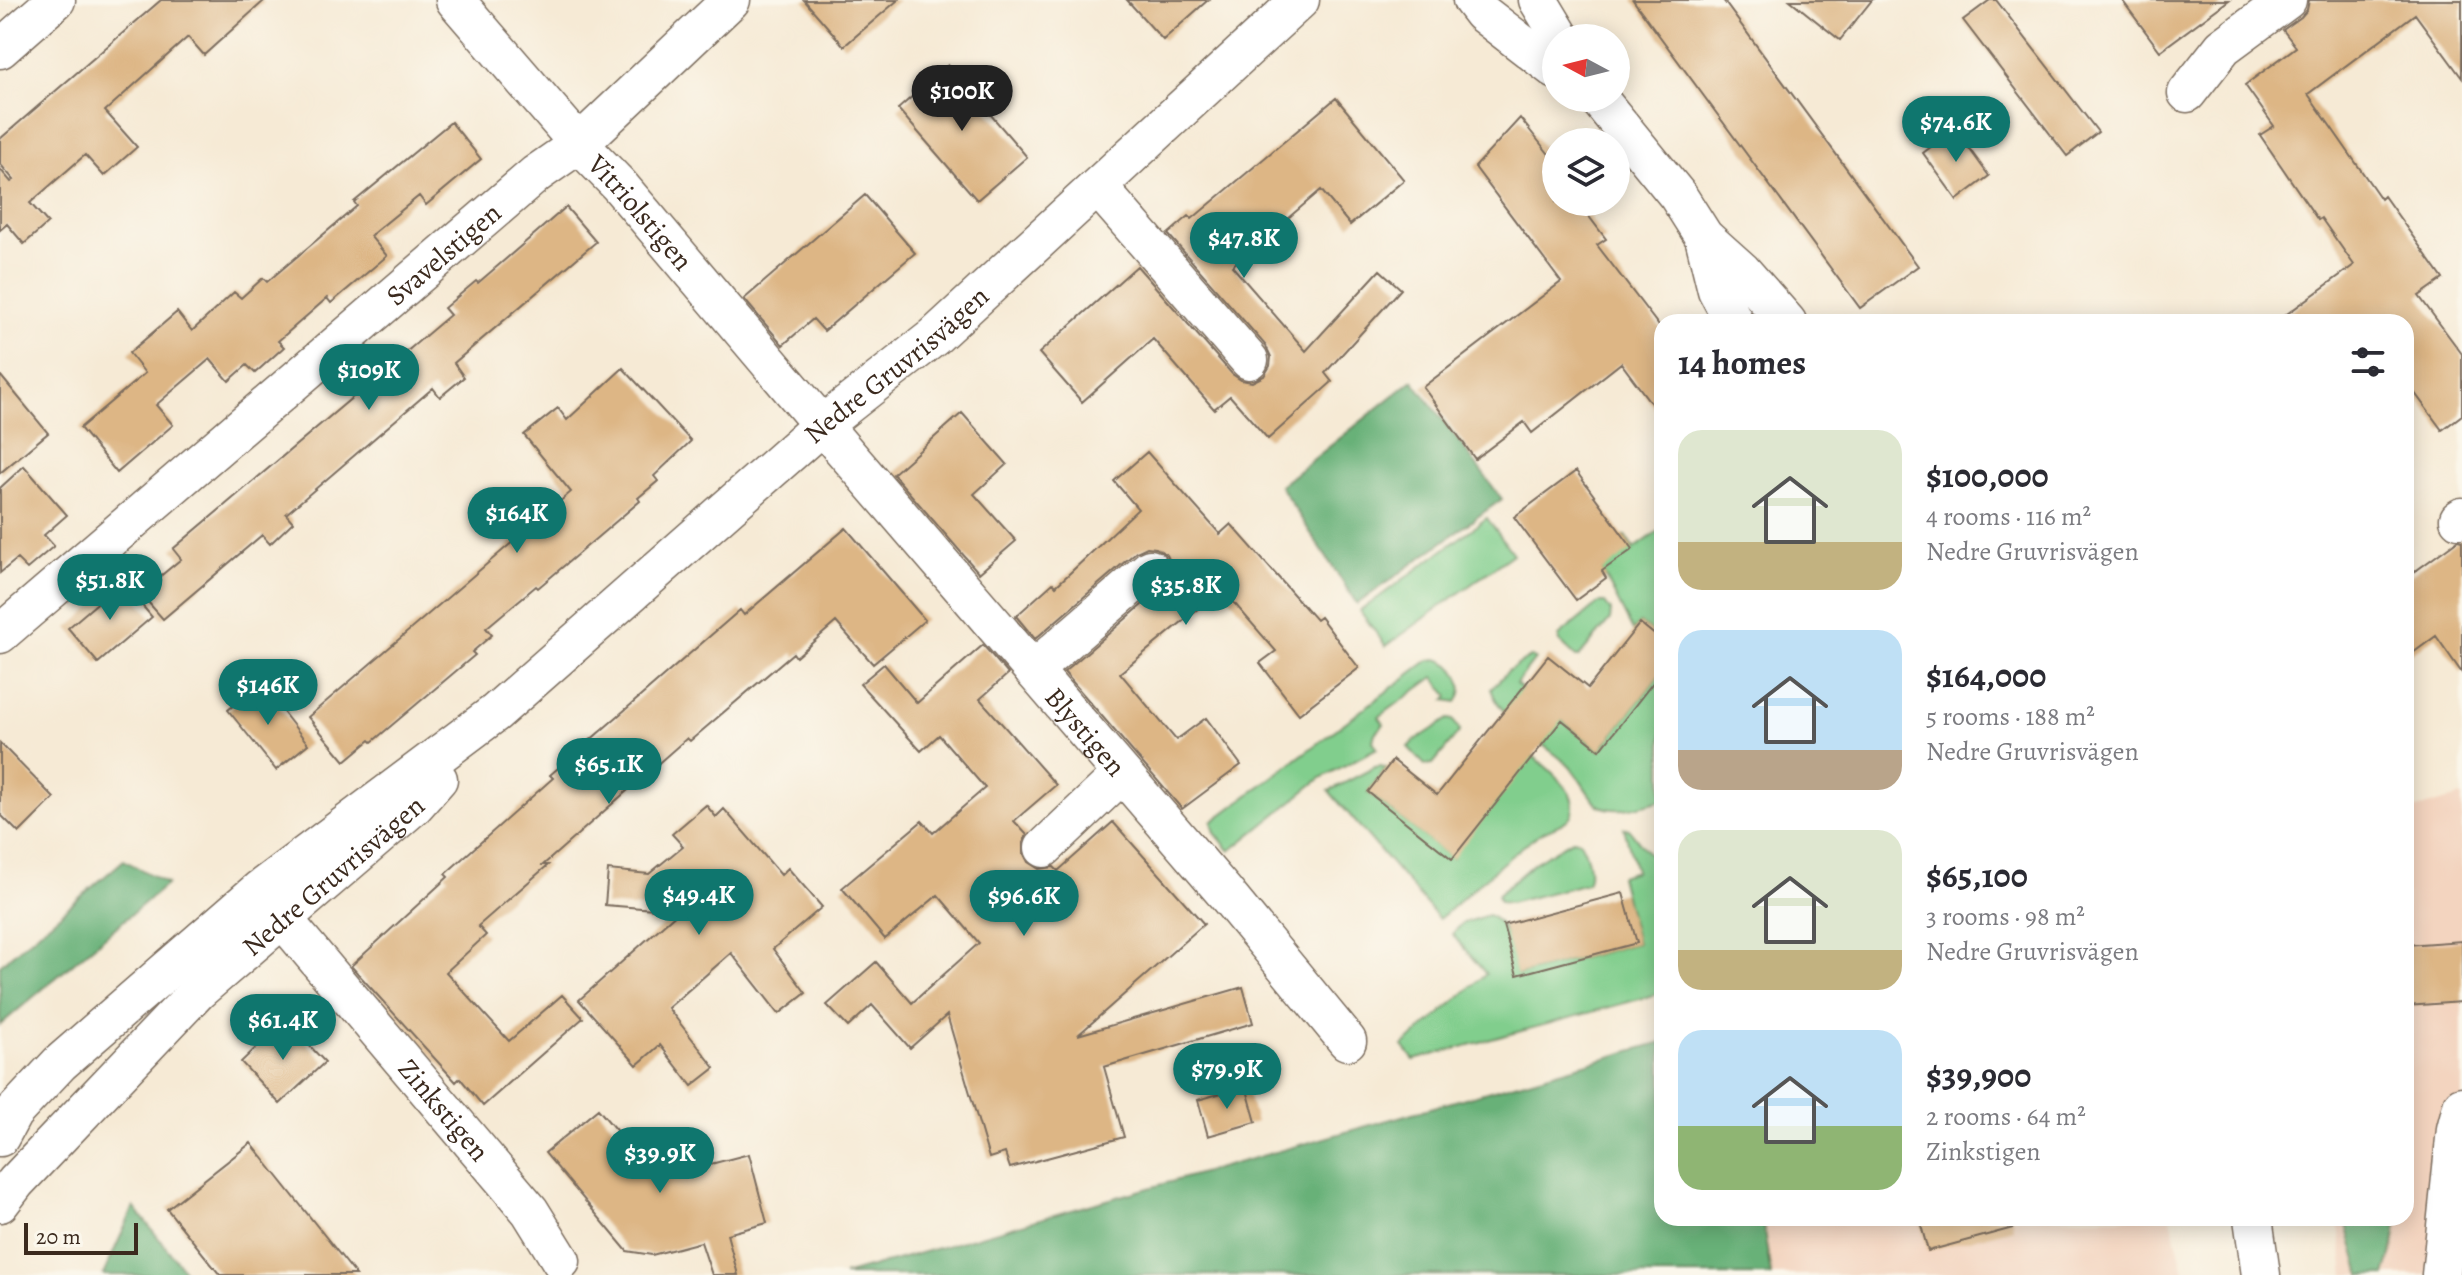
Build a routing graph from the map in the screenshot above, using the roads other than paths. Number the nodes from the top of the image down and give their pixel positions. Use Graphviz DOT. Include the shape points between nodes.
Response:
graph roads {
  1 [pos="56,0"];
  2 [pos="455,0"];
  3 [pos="731,0"];
  4 [pos="1472,0"];
  5 [pos="1538,0"];
  6 [pos="2287,0"];
  7 [pos="1294,3"];
  8 [pos="1553,24"];
  9 [pos="0,49"];
  10 [pos="1542,59"];
  11 [pos="2187,93"];
  12 [pos="1609,112"];
  13 [pos="579,144"];
  14 [pos="1098,187"];
  15 [pos="1704,237"];
  16 [pos="1730,314"];
  17 [pos="1780,314"];
  18 [pos="1249,360"];
  19 [pos="822,425"];
  20 [pos="1150,569"];
  21 [pos="2,632"];
  22 [pos="1033,670"];
  23 [pos="1122,774"];
  24 [pos="1044,848"];
  25 [pos="271,904"];
  26 [pos="1347,1041"];
  27 [pos="2462,1106"];
  28 [pos="0,1137"];
  29 [pos="0,1203"];
  30 [pos="2254,1226"];
  31 [pos="561,1261"];
  32 [pos="2261,1275"];
  33 [pos="2441,1275"];
  1 -- 9 [label="street"];
  2 -- 13 [label="street, Vitriolstigen"];
  3 -- 13 [label="street, Svavelstigen"];
  4 -- 10 [label="street"];
  5 -- 8 [label="street"];
  6 -- 11 [label="street" via="2223,47"];
  7 -- 14 [label="street, Nedre Gruvrisvägen"];
  12 -- 15 [label="street" via="1678,196"];
  13 -- 19 [label="street, Vitriolstigen"];
  13 -- 21 [label="street, Svavelstigen" via="536,174"];
  14 -- 18 [label="street"];
  14 -- 19 [label="street, Nedre Gruvrisvägen" via="934,337"];
  15 -- 16 [label="street" via="1717,290"];
  15 -- 17 [label="street"];
  19 -- 22 [label="street, Blystigen"];
  19 -- 25 [label="street, Nedre Gruvrisvägen"];
  20 -- 22 [label="street"];
  22 -- 23 [label="street, Blystigen"];
  23 -- 24 [label="street"];
  23 -- 26 [label="street, Blystigen"];
  25 -- 28 [label="street, Nedre Gruvrisvägen" via="60,1063 13,1113"];
  25 -- 29 [label="street, Nedre Gruvrisvägen" via="198,991"];
  25 -- 31 [label="street, Zinkstigen" via="530,1211"];
  27 -- 33 [label="street"];
  30 -- 32 [label="street"];
}
